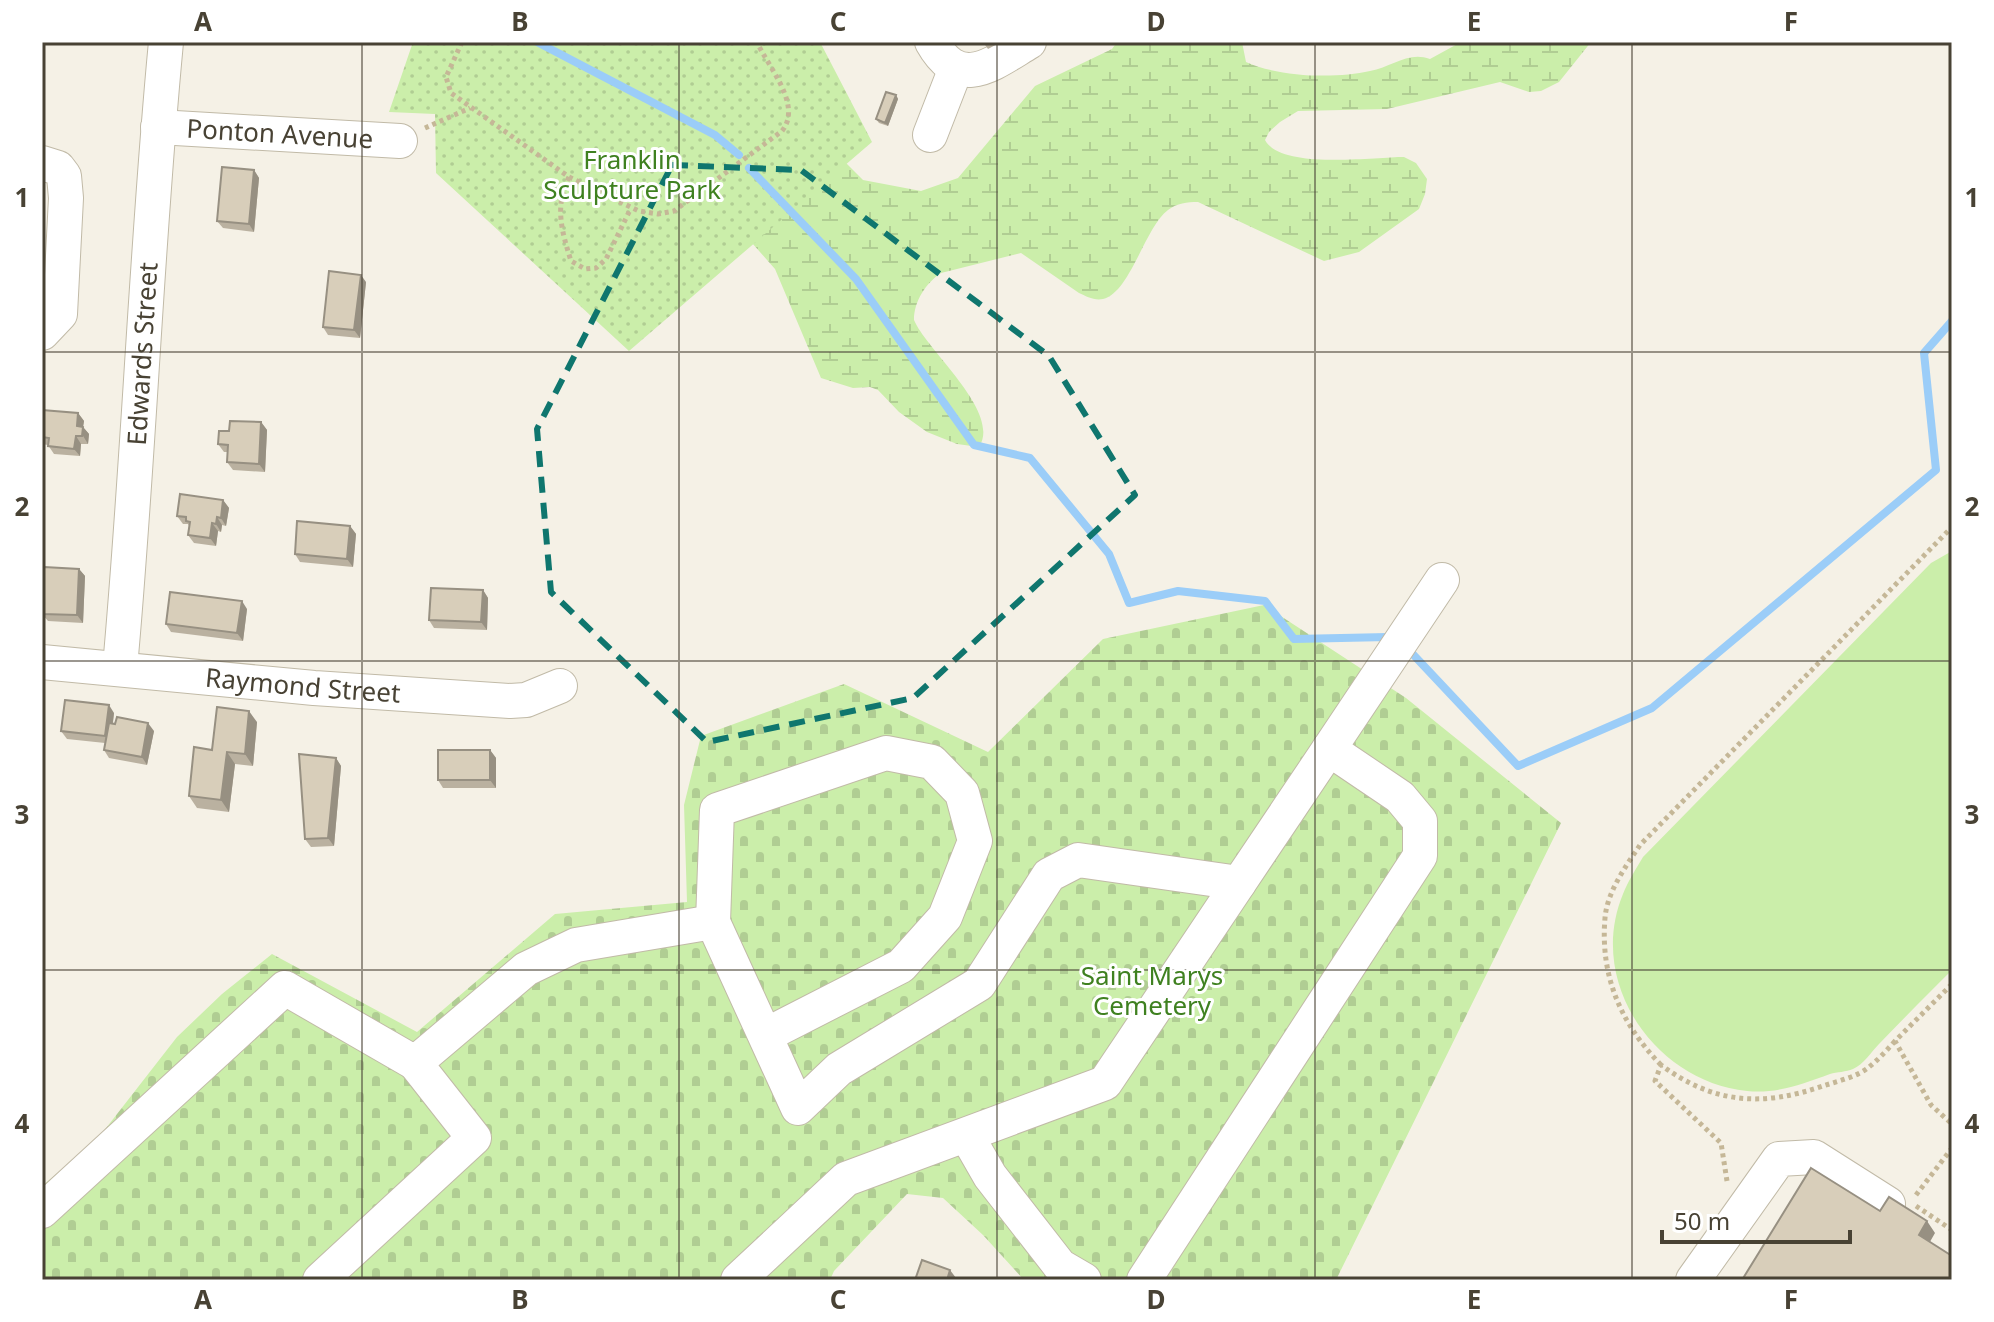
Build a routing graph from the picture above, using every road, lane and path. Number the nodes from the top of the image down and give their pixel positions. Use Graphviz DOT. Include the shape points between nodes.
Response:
graph roads {
  1 [pos="166,42"];
  2 [pos="462,42"];
  3 [pos="757,42"];
  4 [pos="932,42"];
  5 [pos="1029,42"];
  6 [pos="956,68"];
  7 [pos="471,108"];
  8 [pos="158,127"];
  9 [pos="930,135"];
  10 [pos="400,141"];
  11 [pos="42,163"];
  12 [pos="569,177"];
  13 [pos="631,208"];
  14 [pos="42,333"];
  15 [pos="1952,527"];
  16 [pos="1442,580"];
  17 [pos="42,662"];
  18 [pos="120,667"];
  19 [pos="560,686"];
  20 [pos="1329,749"];
  21 [pos="1239,883"];
  22 [pos="713,922"];
  23 [pos="1952,984"];
  24 [pos="766,1035"];
  25 [pos="1895,1041"];
  26 [pos="415,1063"];
  27 [pos="1661,1065"];
  28 [pos="1952,1124"];
  29 [pos="967,1136"];
  30 [pos="1952,1148"];
  31 [pos="1749,1202"];
  32 [pos="1888,1204"];
  33 [pos="42,1211"];
  34 [pos="1952,1230"];
  35 [pos="320,1280"];
  36 [pos="738,1280"];
  37 [pos="1084,1280"];
  38 [pos="1144,1280"];
  39 [pos="1693,1280"];
  1 -- 8 [label="street, Edwards Street"];
  2 -- 7 [label="path" via="447,86"];
  3 -- 13 [label="path" via="788,104 788,124 674,211 649,214"];
  4 -- 6 [label="street"];
  5 -- 6 [label="street" via="985,68"];
  6 -- 9 [label="street"];
  7 -- 10 [label="path" via="418,131 417,141"];
  7 -- 12 [label="path"];
  8 -- 10 [label="street, Ponton Avenue"];
  8 -- 18 [label="street, Edwards Street"];
  11 -- 14 [label="street" via="58,168 66,185 60,314"];
  12 -- 13 [label="path"];
  12 -- 13 [label="path" via="560,205 561,228 571,261 585,269 606,259"];
  15 -- 27 [label="path" via="1640,845 1620,875 1605,916 1607,963 1618,1007 1638,1041"];
  16 -- 20 [label="street"];
  17 -- 18 [label="street, Raymond Street"];
  18 -- 19 [label="street, Raymond Street" via="314,688 510,701"];
  20 -- 21 [label="street"];
  20 -- 38 [label="street" via="1400,797 1420,821 1420,856"];
  21 -- 24 [label="street" via="1078,860 1049,875 979,984 839,1069 798,1108"];
  21 -- 29 [label="street" via="1105,1083"];
  22 -- 24 [label="street"];
  22 -- 24 [label="street" via="717,810 886,753 932,762 962,793 975,841 945,917 901,966"];
  22 -- 26 [label="street" via="576,945 526,969"];
  23 -- 25 [label="path"];
  25 -- 27 [label="path" via="1855,1075 1781,1098 1753,1101 1713,1094"];
  25 -- 28 [label="path" via="1931,1105"];
  26 -- 33 [label="street" via="285,988"];
  26 -- 35 [label="street" via="474,1138"];
  27 -- 31 [label="path" via="1655,1081 1721,1143 1728,1190"];
  29 -- 36 [label="street" via="846,1179"];
  29 -- 37 [label="street" via="990,1176 1060,1266"];
  30 -- 34 [label="path" via="1910,1202"];
  31 -- 32 [label="street" via="1779,1159 1814,1157"];
  31 -- 39 [label="street"];
}
